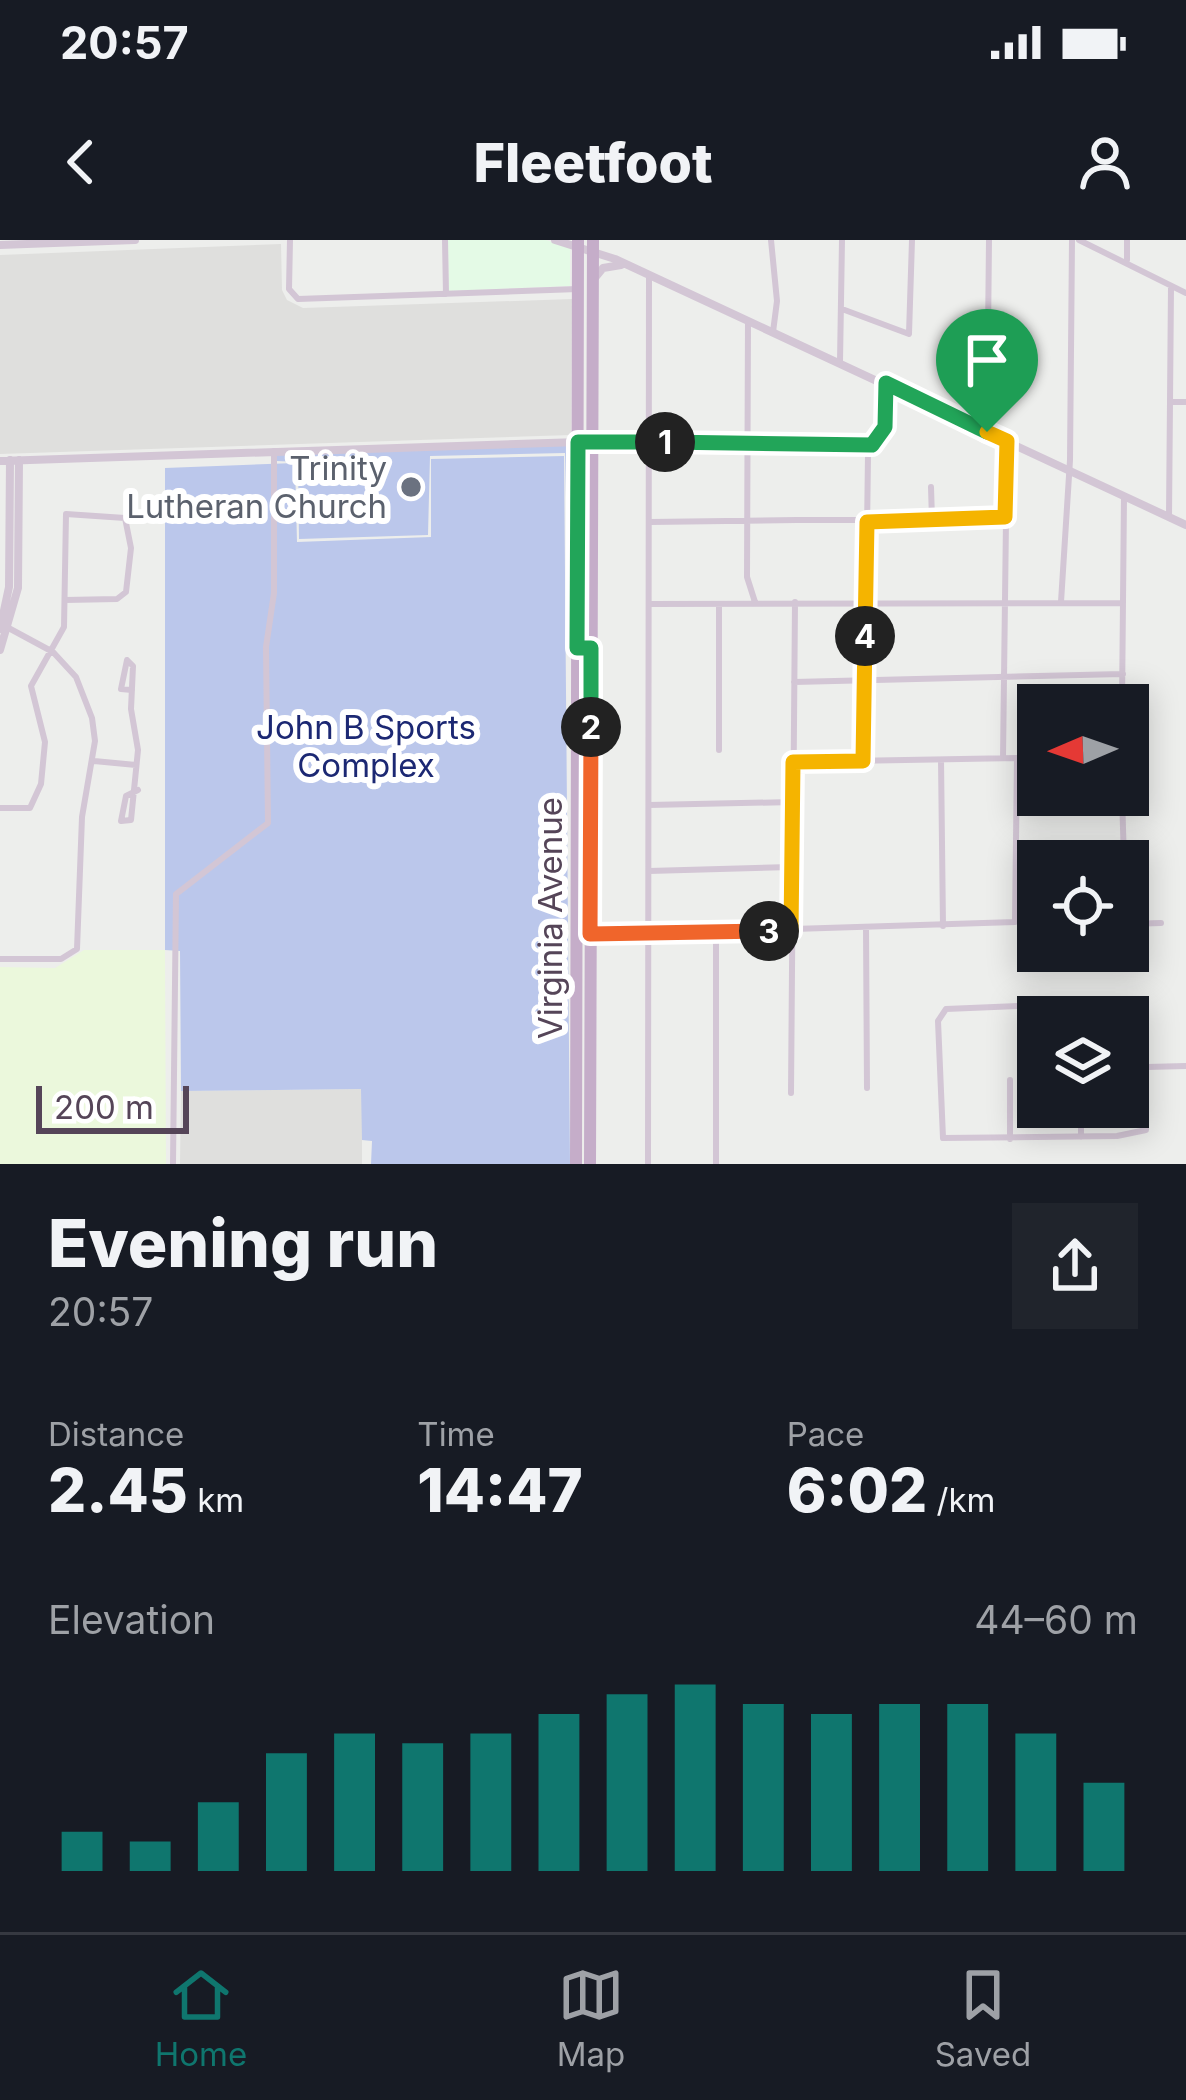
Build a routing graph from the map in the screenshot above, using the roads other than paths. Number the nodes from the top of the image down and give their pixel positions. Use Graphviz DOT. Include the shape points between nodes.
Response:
graph roads {
  1 [pos="136,240"];
  2 [pos="290,240"];
  3 [pos="445,240"];
  4 [pos="555,240"];
  5 [pos="771,240"];
  6 [pos="842,240"];
  7 [pos="912,240"];
  8 [pos="989,240"];
  9 [pos="1076,240"];
  10 [pos="1127,240"];
  11 [pos="56,242"];
  12 [pos="578,243"];
  13 [pos="0,245"];
  14 [pos="593,246"];
  15 [pos="1127,262"];
  16 [pos="628,265"];
  17 [pos="649,275"];
  18 [pos="593,280"];
  19 [pos="1171,286"];
  20 [pos="578,290"];
  21 [pos="446,293"];
  22 [pos="1186,293"];
  23 [pos="842,309"];
  24 [pos="748,321"];
  25 [pos="773,332"];
  26 [pos="840,363"];
  27 [pos="886,383"];
  28 [pos="1170,402"];
  29 [pos="1186,402"];
  30 [pos="987,432"];
  31 [pos="747,441"];
  32 [pos="1007,441"];
  33 [pos="584,442"];
  34 [pos="650,442"];
  35 [pos="872,445"];
  36 [pos="274,451"];
  37 [pos="10,460"];
  38 [pos="1066,469"];
  39 [pos="931,487"];
  40 [pos="1124,497"];
  41 [pos="1005,517"];
  42 [pos="1169,517"];
  43 [pos="932,520"];
  44 [pos="650,522"];
  45 [pos="747,522"];
  46 [pos="867,522"];
  47 [pos="1186,525"];
  48 [pos="64,600"];
  49 [pos="1004,601"];
  50 [pos="755,602"];
  51 [pos="795,602"];
  52 [pos="866,602"];
  53 [pos="1061,602"];
  54 [pos="718,603"];
  55 [pos="1123,603"];
  56 [pos="650,604"];
  57 [pos="3,626"];
  58 [pos="0,650"];
  59 [pos="53,652"];
  60 [pos="1123,674"];
  61 [pos="1004,680"];
  62 [pos="865,681"];
  63 [pos="794,682"];
  64 [pos="1123,684"];
  65 [pos="132,690"];
  66 [pos="719,750"];
  67 [pos="1003,758"];
  68 [pos="941,760"];
  69 [pos="94,761"];
  70 [pos="863,761"];
  71 [pos="793,762"];
  72 [pos="136,765"];
  73 [pos="138,790"];
  74 [pos="793,802"];
  75 [pos="649,805"];
  76 [pos="0,808"];
  77 [pos="791,867"];
  78 [pos="649,871"];
  79 [pos="1149,923"];
  80 [pos="1160,923"];
  81 [pos="943,926"];
  82 [pos="866,928"];
  83 [pos="791,931"];
  84 [pos="716,933"];
  85 [pos="648,934"];
  86 [pos="584,935"];
  87 [pos="0,959"];
  88 [pos="1017,1007"];
  89 [pos="576,1065"];
  90 [pos="1186,1066"];
  91 [pos="1149,1067"];
  92 [pos="1010,1080"];
  93 [pos="867,1088"];
  94 [pos="791,1093"];
  95 [pos="1081,1128"];
  96 [pos="1146,1128"];
  97 [pos="1081,1137"];
  98 [pos="1010,1139"];
  99 [pos="590,1146"];
  100 [pos="173,1164"];
  101 [pos="576,1164"];
  102 [pos="590,1164"];
  103 [pos="648,1164"];
  104 [pos="716,1164"];
  1 -- 11 [label="street"];
  2 -- 21 [label="street" via="291,296"];
  3 -- 21 [label="street"];
  4 -- 12 [label="street"];
  5 -- 25 [label="street"];
  6 -- 23 [label="street"];
  7 -- 23 [label="street" via="909,334"];
  8 -- 30 [label="street"];
  9 -- 15 [label="street"];
  9 -- 38 [label="street"];
  10 -- 15 [label="street"];
  11 -- 13 [label="street"];
  12 -- 14 [label="street"];
  12 -- 20 [label="main road, Virginia Avenue"];
  14 -- 16 [label="street"];
  14 -- 18 [label="main road, Virginia Avenue"];
  15 -- 19 [label="street"];
  16 -- 17 [label="street"];
  16 -- 18 [label="street" via="606,266"];
  17 -- 24 [label="street"];
  17 -- 34 [label="street"];
  18 -- 33 [label="main road, Virginia Avenue"];
  19 -- 22 [label="street"];
  19 -- 28 [label="street"];
  20 -- 21 [label="street"];
  20 -- 33 [label="main road, Virginia Avenue"];
  23 -- 26 [label="street"];
  24 -- 25 [label="street"];
  24 -- 31 [label="street"];
  25 -- 26 [label="street"];
  26 -- 27 [label="street"];
  27 -- 30 [label="street"];
  27 -- 35 [label="street" via="885,427"];
  28 -- 29 [label="street"];
  28 -- 42 [label="street"];
  30 -- 32 [label="street"];
  31 -- 34 [label="street"];
  31 -- 35 [label="street"];
  31 -- 45 [label="street"];
  32 -- 38 [label="street"];
  32 -- 41 [label="street"];
  33 -- 34 [label="street"];
  33 -- 36 [label="street"];
  33 -- 86 [label="main road, Virginia Avenue"];
  34 -- 44 [label="street"];
  35 -- 46 [label="street"];
  36 -- 37 [label="street"];
  36 -- 100 [label="street" via="268,823 176,894"];
  37 -- 57 [label="street" via="15,562"];
  38 -- 40 [label="street"];
  38 -- 53 [label="street"];
  39 -- 43 [label="street"];
  40 -- 42 [label="street"];
  40 -- 55 [label="street"];
  41 -- 43 [label="street"];
  41 -- 49 [label="street"];
  42 -- 47 [label="street"];
  43 -- 46 [label="street"];
  44 -- 45 [label="street"];
  44 -- 56 [label="street"];
  45 -- 46 [label="street"];
  45 -- 50 [label="street"];
  46 -- 52 [label="street"];
  48 -- 48 [label="street" via="67,514 125,518 126,592"];
  48 -- 59 [label="street"];
  49 -- 52 [label="street"];
  49 -- 53 [label="street"];
  49 -- 61 [label="street"];
  50 -- 51 [label="street"];
  50 -- 54 [label="street"];
  51 -- 52 [label="street"];
  51 -- 63 [label="street"];
  52 -- 62 [label="street"];
  53 -- 55 [label="street"];
  54 -- 56 [label="street"];
  54 -- 66 [label="street"];
  55 -- 60 [label="street"];
  56 -- 75 [label="street"];
  57 -- 58 [label="street"];
  57 -- 59 [label="street"];
  59 -- 69 [label="street" via="86,696"];
  59 -- 76 [label="street" via="31,686 46,742 36,801"];
  60 -- 61 [label="street"];
  60 -- 64 [label="street"];
  61 -- 62 [label="street"];
  61 -- 67 [label="street"];
  62 -- 63 [label="street"];
  62 -- 70 [label="street"];
  63 -- 71 [label="street"];
  65 -- 65 [label="street" via="133,666 127,660 122,689"];
  65 -- 72 [label="street"];
  67 -- 68 [label="street"];
  67 -- 81 [label="street" via="1017,758 1015,922"];
  68 -- 70 [label="street"];
  68 -- 81 [label="street"];
  69 -- 72 [label="street"];
  69 -- 87 [label="street" via="82,817 76,949 61,959"];
  70 -- 71 [label="street"];
  71 -- 74 [label="street"];
  72 -- 73 [label="street"];
  73 -- 73 [label="street" via="126,796 121,821 131,820"];
  74 -- 75 [label="street"];
  74 -- 77 [label="street"];
  75 -- 78 [label="street"];
  77 -- 78 [label="street"];
  77 -- 83 [label="street"];
  78 -- 85 [label="street"];
  79 -- 80 [label="street"];
  81 -- 82 [label="street"];
  82 -- 83 [label="street"];
  82 -- 93 [label="street"];
  83 -- 84 [label="street"];
  83 -- 94 [label="street"];
  84 -- 85 [label="street"];
  84 -- 104 [label="street"];
  85 -- 86 [label="street"];
  85 -- 103 [label="street"];
  86 -- 89 [label="main road, Virginia Avenue"];
  86 -- 99 [label="main road, Virginia Avenue"];
  88 -- 98 [label="street" via="940,1015 943,1138"];
  89 -- 99 [label="main road" via="584,1072"];
  89 -- 101 [label="main road, Virginia Avenue"];
  90 -- 91 [label="street"];
  92 -- 98 [label="street"];
  95 -- 97 [label="street"];
  96 -- 97 [label="street"];
  97 -- 98 [label="street"];
  99 -- 102 [label="main road, Virginia Avenue"];
}
